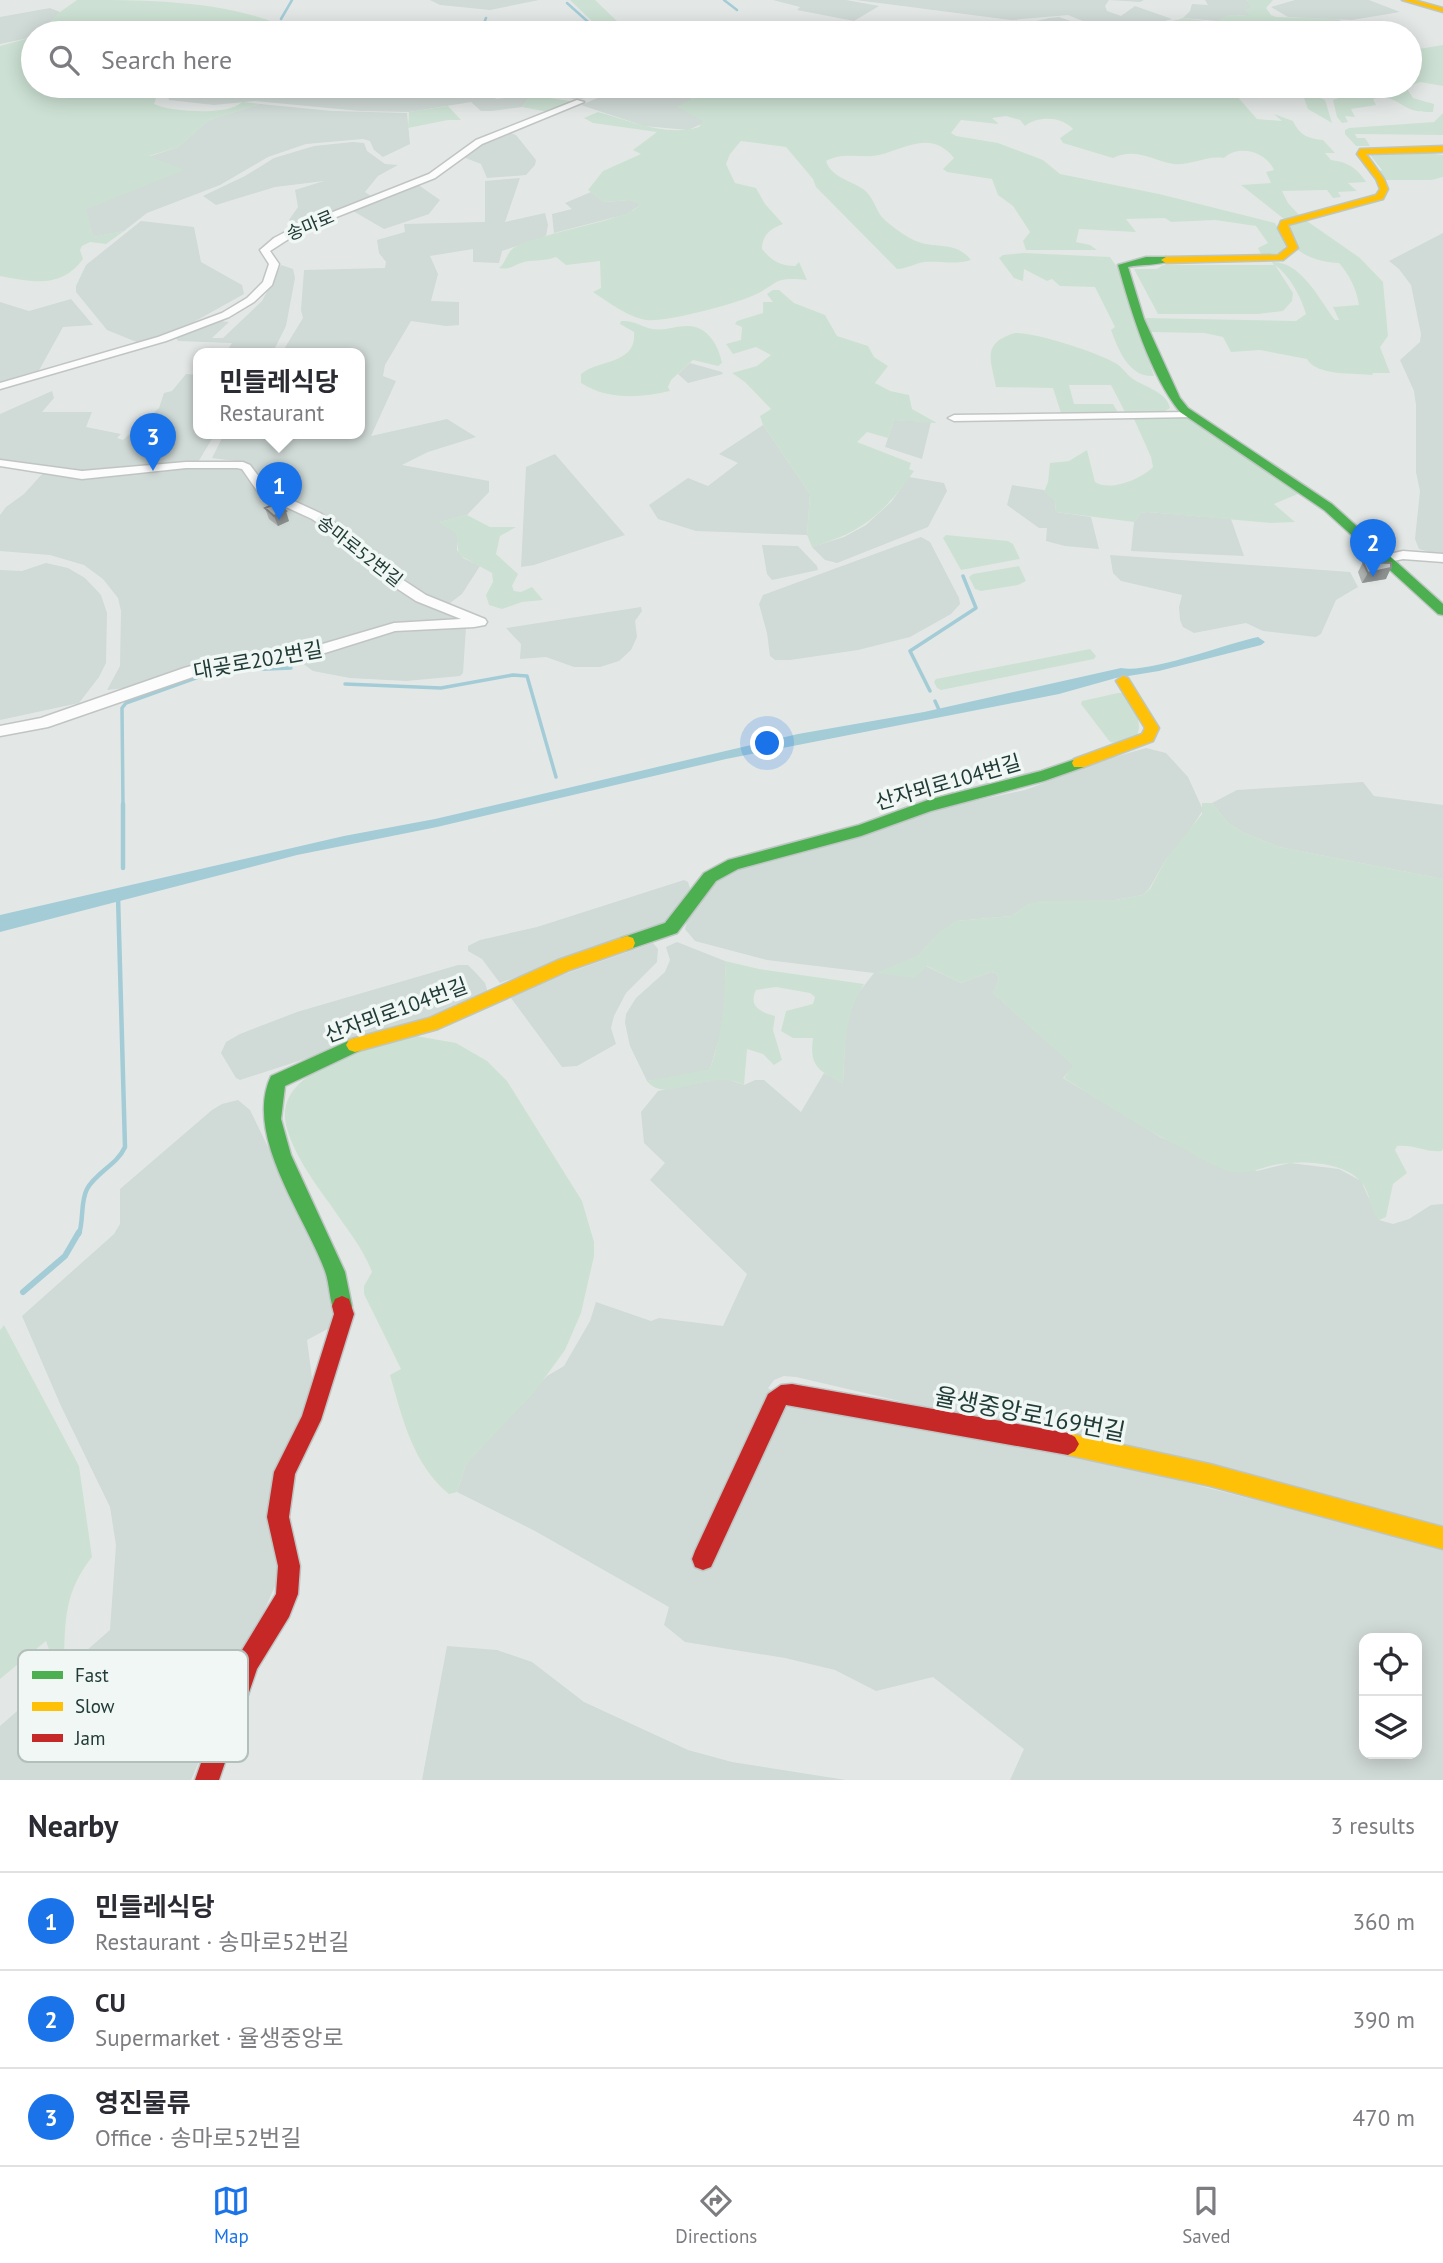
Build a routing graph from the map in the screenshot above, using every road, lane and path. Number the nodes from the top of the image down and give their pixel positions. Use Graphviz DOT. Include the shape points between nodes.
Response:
graph roads {
  1 [pos="1406,0"];
  2 [pos="1443,10"];
  3 [pos="580,102"];
  4 [pos="1443,149"];
  5 [pos="0,386"];
  6 [pos="1190,415"];
  7 [pos="954,418"];
  8 [pos="0,463"];
  9 [pos="1443,558"];
  10 [pos="1384,559"];
  11 [pos="1443,611"];
  12 [pos="480,622"];
  13 [pos="1123,681"];
  14 [pos="0,731"];
  15 [pos="1443,1538"];
  16 [pos="703,1559"];
  17 [pos="248,1661"];
  18 [pos="213,1762"];
  19 [pos="207,1780"];
  1 -- 2 [label="street"];
  3 -- 5 [label="street, 송마로" via="479,142 432,176 277,240 265,250 275,268 269,285 230,314"];
  4 -- 6 [label="street" via="1363,150 1361,154 1380,178 1384,190 1380,197 1284,223 1293,248 1280,258 1146,260 1123,265 1139,318 1175,399"];
  6 -- 7 [label="street"];
  6 -- 10 [label="street" via="1328,507"];
  8 -- 12 [label="street, 송마로52번길" via="82,475 239,464 264,492 316,516 421,598"];
  9 -- 10 [label="street" via="1403,555"];
  10 -- 11 [label="street"];
  12 -- 14 [label="street, 대곶로202번길" via="394,627 293,658 219,663 43,723"];
  13 -- 17 [label="street, 산자뫼로104번길" via="1152,728 1148,737 1044,776 733,864 710,877 671,928 564,965 432,1024 351,1046 277,1082 272,1119 282,1155 335,1272 344,1314 312,1420 285,1472 278,1517 289,1566 287,1594"];
  15 -- 16 [label="street, 율생중앙로169번길" via="1127,1455 792,1394 775,1401"];
  18 -- 19 [label="street, 산자뫼로104번길"];
}
